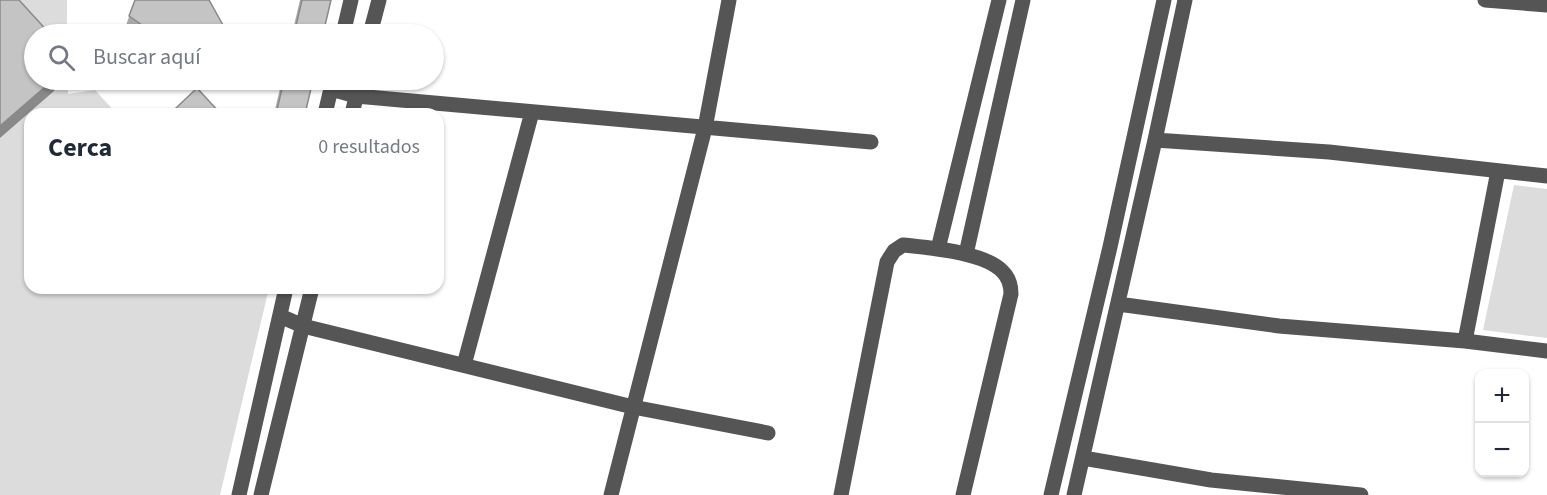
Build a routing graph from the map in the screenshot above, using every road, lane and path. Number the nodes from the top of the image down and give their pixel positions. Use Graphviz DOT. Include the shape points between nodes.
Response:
graph roads {
  1 [pos="351,0"];
  2 [pos="379,0"];
  3 [pos="729,0"];
  4 [pos="999,0"];
  5 [pos="1023,0"];
  6 [pos="1164,0"];
  7 [pos="1185,0"];
  8 [pos="1485,0"];
  9 [pos="1547,5"];
  10 [pos="345,24"];
  11 [pos="373,24"];
  12 [pos="331,90"];
  13 [pos="344,90"];
  14 [pos="358,90"];
  15 [pos="356,96"];
  16 [pos="326,108"];
  17 [pos="353,108"];
  18 [pos="532,112"];
  19 [pos="705,128"];
  20 [pos="1155,140"];
  21 [pos="871,142"];
  22 [pos="1498,171"];
  23 [pos="1547,176"];
  24 [pos="938,249"];
  25 [pos="966,254"];
  26 [pos="285,294"];
  27 [pos="311,294"];
  28 [pos="1118,304"];
  29 [pos="280,316"];
  30 [pos="303,326"];
  31 [pos="1465,341"];
  32 [pos="1547,351"];
  33 [pos="464,366"];
  34 [pos="633,407"];
  35 [pos="768,433"];
  36 [pos="1083,458"];
  37 [pos="240,492"];
  38 [pos="264,494"];
  39 [pos="611,495"];
  40 [pos="841,495"];
  41 [pos="963,495"];
  42 [pos="1051,495"];
  43 [pos="1074,495"];
  44 [pos="1361,495"];
  1 -- 10 [label="street"];
  2 -- 11 [label="street"];
  3 -- 19 [label="street"];
  4 -- 24 [label="street"];
  5 -- 25 [label="street"];
  6 -- 42 [label="street"];
  7 -- 20 [label="street"];
  8 -- 9 [label="street"];
  12 -- 16 [label="street"];
  13 -- 15 [label="street"];
  14 -- 15 [label="street"];
  15 -- 17 [label="street"];
  15 -- 18 [label="street"];
  18 -- 19 [label="street"];
  18 -- 33 [label="street"];
  19 -- 21 [label="street"];
  19 -- 34 [label="street"];
  20 -- 22 [label="street" via="1329,152"];
  20 -- 28 [label="street"];
  22 -- 23 [label="street"];
  22 -- 31 [label="street"];
  24 -- 25 [label="street"];
  24 -- 40 [label="street" via="903,245 887,262"];
  25 -- 41 [label="street" via="1002,271 1011,285 1011,294"];
  26 -- 29 [label="street"];
  27 -- 30 [label="street"];
  28 -- 31 [label="street" via="1279,326"];
  28 -- 36 [label="street"];
  29 -- 30 [label="street"];
  29 -- 37 [label="street"];
  30 -- 33 [label="street"];
  30 -- 38 [label="street"];
  31 -- 32 [label="street"];
  33 -- 34 [label="street"];
  34 -- 35 [label="street"];
  34 -- 39 [label="street"];
  36 -- 43 [label="street"];
  36 -- 44 [label="street" via="1211,480"];
  37 -- 38 [label="street"];
}
